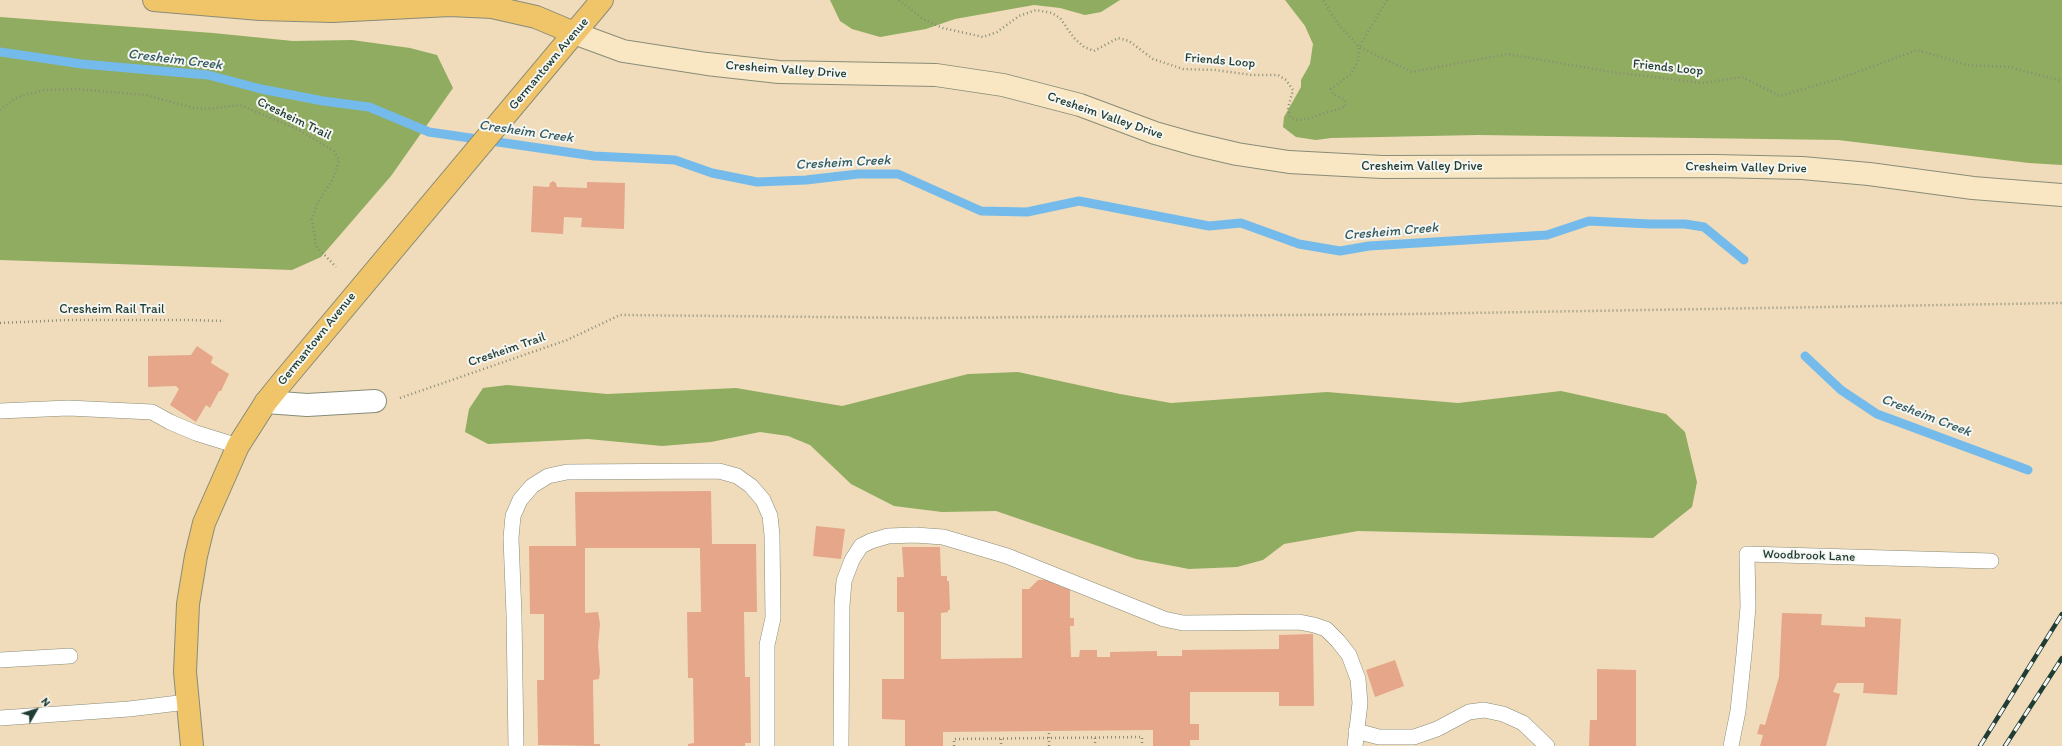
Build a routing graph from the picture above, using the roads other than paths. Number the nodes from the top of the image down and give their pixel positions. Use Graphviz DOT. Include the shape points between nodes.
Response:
graph roads {
  1 [pos="154,0"];
  2 [pos="602,0"];
  3 [pos="457,2"];
  4 [pos="574,33"];
  5 [pos="2062,195"];
  6 [pos="375,401"];
  7 [pos="266,402"];
  8 [pos="0,411"];
  9 [pos="238,446"];
  10 [pos="1992,561"];
  11 [pos="70,656"];
  12 [pos="0,660"];
  13 [pos="187,702"];
  14 [pos="0,718"];
  15 [pos="1355,739"];
  16 [pos="192,746"];
  17 [pos="516,746"];
  18 [pos="768,746"];
  19 [pos="841,746"];
  20 [pos="1547,746"];
  21 [pos="1731,746"];
  1 -- 3 [label="main road, Cresheim Valley Drive" via="324,11"];
  2 -- 4 [label="main road, Germantown Avenue"];
  3 -- 4 [label="main road, Cresheim Valley Drive" via="536,17"];
  4 -- 5 [label="main road, Cresheim Valley Drive" via="623,51 707,64 779,72 936,75 1003,85 1080,105 1187,143 1289,162 1389,168 1802,168 1973,188"];
  4 -- 7 [label="main road, Germantown Avenue"];
  6 -- 7 [label="street" via="307,405"];
  7 -- 9 [label="main road, Germantown Avenue"];
  8 -- 9 [label="lane" via="68,408 152,412 196,433"];
  9 -- 13 [label="main road, Germantown Avenue" via="204,523 196,556 184,647"];
  10 -- 21 [label="lane, Woodbrook Lane" via="1747,554 1748,607 1738,711"];
  11 -- 12 [label="lane"];
  13 -- 14 [label="lane" via="129,709"];
  13 -- 16 [label="main road, Germantown Avenue"];
  15 -- 19 [label="lane" via="1360,703 1358,679 1349,655 1326,629 1299,622 1183,623 1164,619 1007,556 943,538 914,535 888,536 871,540 861,546 844,581"];
  15 -- 20 [label="lane" via="1414,737 1469,712 1484,710 1503,714 1523,723"];
  17 -- 18 [label="lane" via="511,538 513,516 520,500 532,486 548,476 567,472 719,471 737,476 751,486 763,500 770,516 773,618 767,645"];
}
